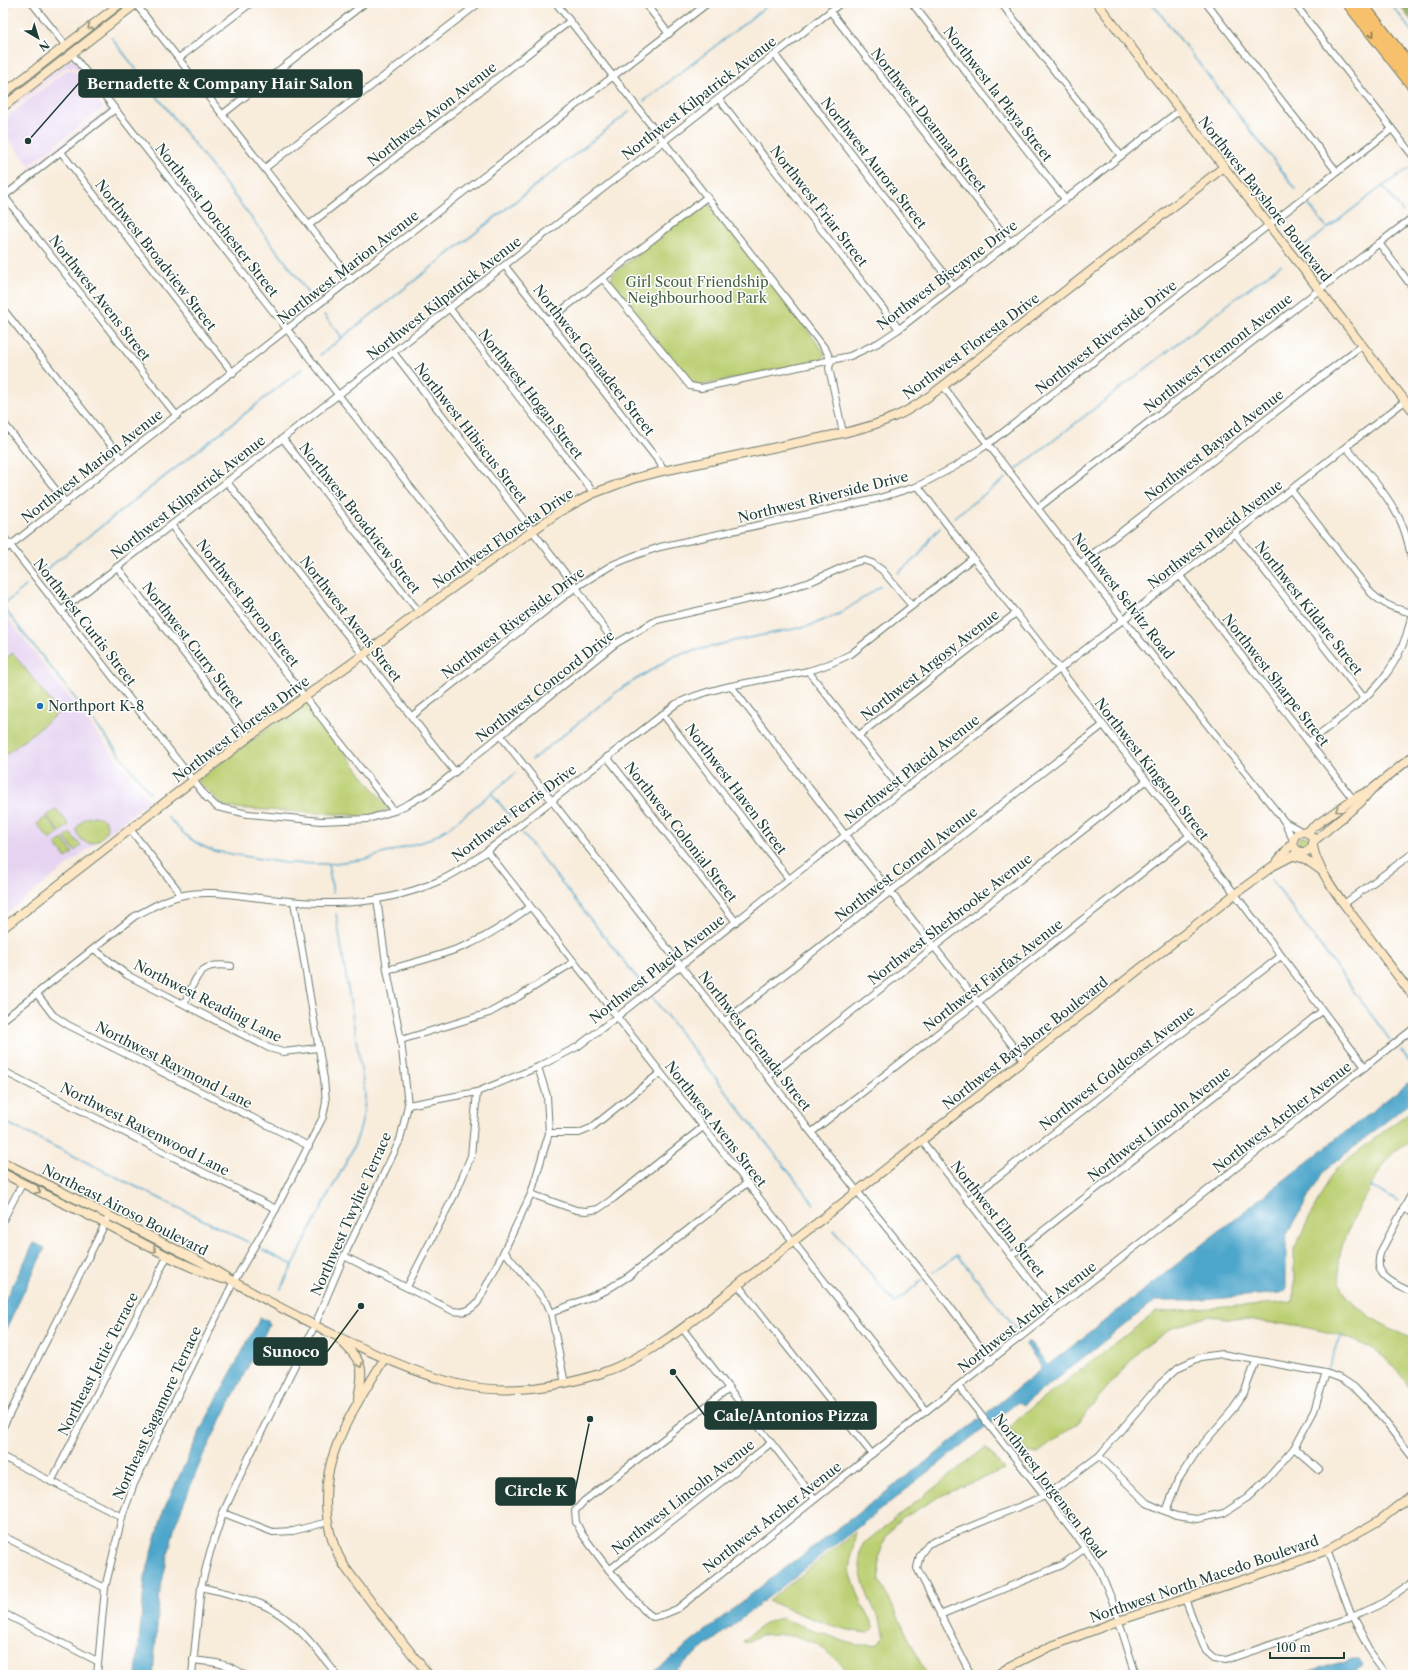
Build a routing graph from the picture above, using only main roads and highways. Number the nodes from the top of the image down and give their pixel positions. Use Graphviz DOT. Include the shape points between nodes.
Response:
graph roads {
  1 [pos="121,3"];
  2 [pos="136,3"];
  3 [pos="1097,3"];
  4 [pos="1348,3"];
  5 [pos="1361,3"];
  6 [pos="63,48"];
  7 [pos="1413,70"];
  8 [pos="1413,86"];
  9 [pos="24,91"];
  10 [pos="3,94"];
  11 [pos="3,107"];
  12 [pos="1224,167"];
  13 [pos="1413,411"];
  14 [pos="1413,756"];
  15 [pos="1371,790"];
  16 [pos="1305,832"];
  17 [pos="1324,832"];
  18 [pos="1293,841"];
  19 [pos="1314,843"];
  20 [pos="1299,853"];
  21 [pos="1273,866"];
  22 [pos="1323,872"];
  23 [pos="3,928"];
  24 [pos="1413,996"];
  25 [pos="3,1162"];
  26 [pos="3,1173"];
  27 [pos="107,1220"];
  28 [pos="233,1283"];
  29 [pos="336,1335"];
  30 [pos="384,1359"];
  31 [pos="565,1384"];
  32 [pos="357,1404"];
  33 [pos="1413,1494"];
  34 [pos="429,1675"];
  35 [pos="997,1675"];
  1 -- 6 [label="main road, one-way"];
  2 -- 9 [label="main road"];
  3 -- 12 [label="main road, Northwest Bayshore Boulevard"];
  4 -- 8 [label="highway, one-way"];
  5 -- 7 [label="highway"];
  6 -- 9 [label="main road" via="60,56 26,83"];
  6 -- 10 [label="main road"];
  9 -- 11 [label="main road"];
  12 -- 13 [label="main road, Northwest Bayshore Boulevard"];
  12 -- 23 [label="main road, Northwest Floresta Drive" via="943,386 897,416 843,433 632,479 592,494 559,512 249,737"];
  14 -- 15 [label="main road"];
  15 -- 16 [label="main road, one-way" via="1353,799"];
  15 -- 17 [label="main road" via="1360,803"];
  16 -- 18 [label="main road" via="1298,833"];
  16 -- 19 [label="main road" via="1311,835"];
  17 -- 19 [label="main road"];
  17 -- 22 [label="main road" via="1319,847"];
  18 -- 20 [label="main road"];
  18 -- 21 [label="main road, Northwest Bayshore Boulevard"];
  19 -- 20 [label="main road" via="1310,850"];
  19 -- 22 [label="main road" via="1314,852"];
  20 -- 21 [label="main road, Northwest Bayshore Boulevard"];
  20 -- 22 [label="main road"];
  21 -- 31 [label="main road, Northwest Bayshore Boulevard" via="664,1342 600,1374"];
  22 -- 24 [label="main road"];
  25 -- 27 [label="main road, Northeast Airoso Boulevard"];
  26 -- 27 [label="main road, Northeast Airoso Boulevard, one-way" via="22,1184"];
  27 -- 28 [label="main road, Northeast Airoso Boulevard" via="205,1264"];
  27 -- 28 [label="main road, Northeast Airoso Boulevard, one-way" via="167,1257"];
  28 -- 29 [label="main road, Northeast Airoso Boulevard"];
  29 -- 30 [label="main road, Northeast Airoso Boulevard"];
  29 -- 32 [label="main road, one-way" via="360,1363 362,1372"];
  30 -- 31 [label="main road, Northeast Airoso Boulevard" via="460,1385 515,1389"];
  30 -- 32 [label="main road"];
  32 -- 34 [label="main road" via="336,1445 330,1463 326,1491 328,1522 337,1551 345,1566"];
  33 -- 35 [label="main road, Northwest North Macedo Boulevard" via="1380,1520 1327,1550 1049,1647"];
}
